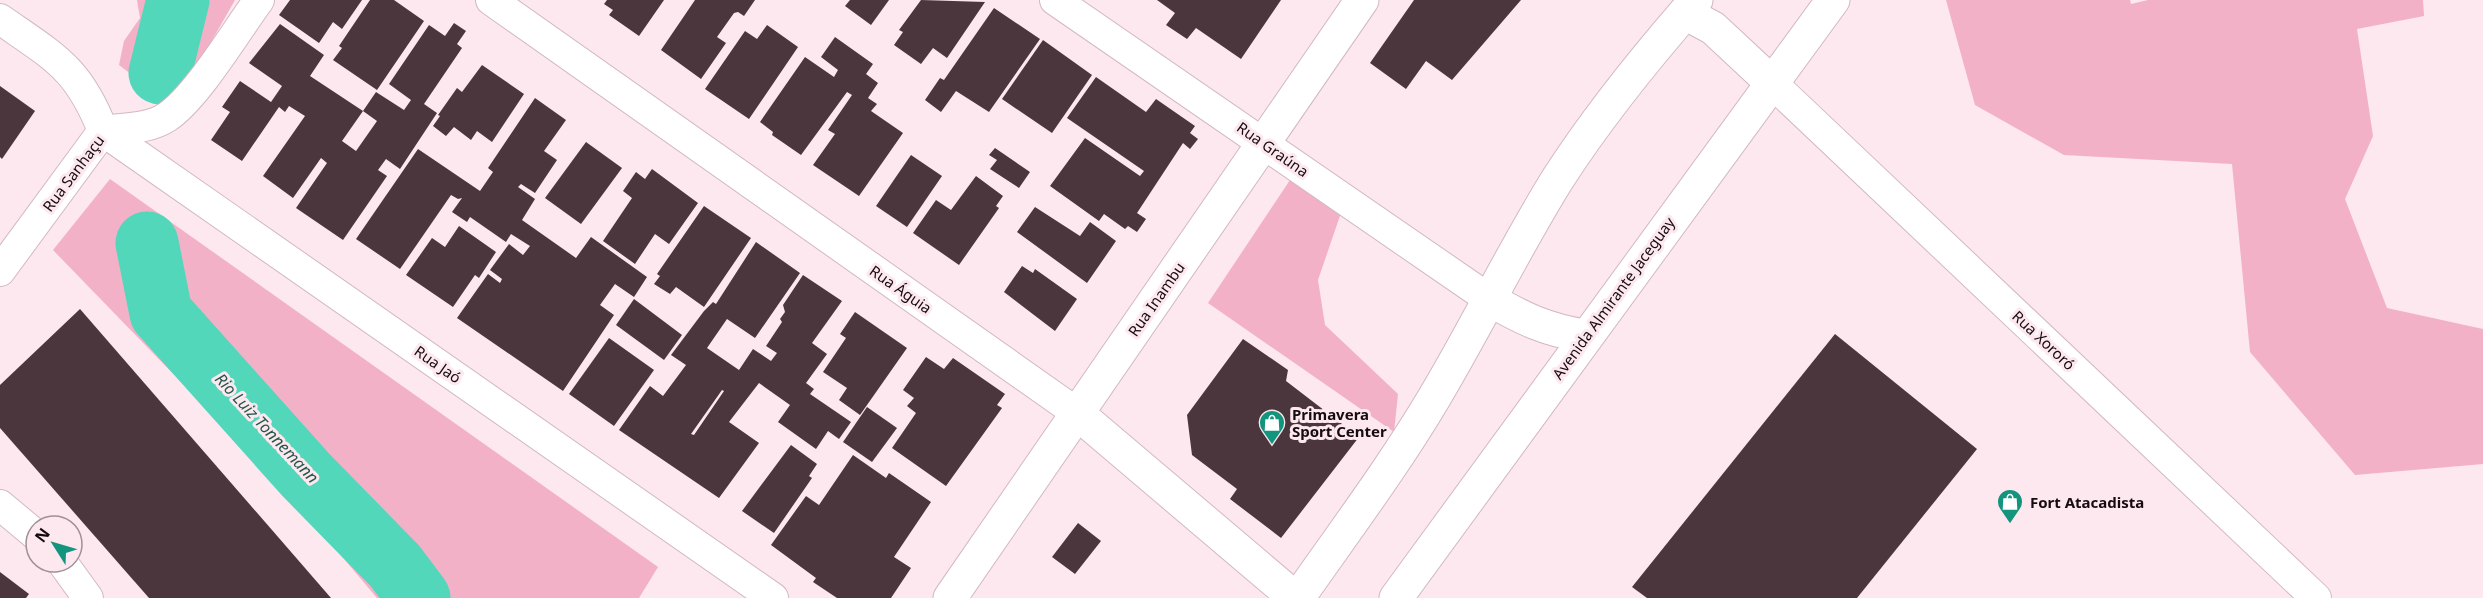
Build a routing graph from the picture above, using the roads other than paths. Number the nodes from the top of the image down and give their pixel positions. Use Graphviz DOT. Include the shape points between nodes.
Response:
graph roads {
  1 [pos="259,0"];
  2 [pos="491,0"];
  3 [pos="1055,0"];
  4 [pos="1362,0"];
  5 [pos="1833,0"];
  6 [pos="1690,6"];
  7 [pos="0,19"];
  8 [pos="1772,83"];
  9 [pos="103,131"];
  10 [pos="1263,142"];
  11 [pos="0,271"];
  12 [pos="1490,299"];
  13 [pos="1585,336"];
  14 [pos="1077,413"];
  15 [pos="0,505"];
  16 [pos="24,525"];
  17 [pos="71,574"];
  18 [pos="88,598"];
  19 [pos="773,598"];
  20 [pos="950,598"];
  21 [pos="1297,598"];
  22 [pos="1396,598"];
  23 [pos="2316,598"];
  1 -- 9 [label="street, Rua Sanhaçu" via="185,102 165,118 143,126"];
  2 -- 14 [label="street, Rua Águia"];
  3 -- 10 [label="street, Rua Graúna"];
  4 -- 10 [label="street, Rua Inambu"];
  5 -- 8 [label="street, Avenida Almirante Jaceguay"];
  6 -- 8 [label="street"];
  6 -- 12 [label="street" via="1594,125 1525,234"];
  7 -- 9 [label="street" via="74,74 91,99"];
  8 -- 13 [label="street, Avenida Almirante Jaceguay"];
  8 -- 23 [label="street, Rua Xororó"];
  9 -- 11 [label="street, Rua Sanhaçu"];
  9 -- 19 [label="street, Rua Jaó"];
  10 -- 12 [label="street, Rua Graúna"];
  10 -- 14 [label="street, Rua Inambu"];
  12 -- 13 [label="street" via="1521,318 1554,331"];
  12 -- 21 [label="street" via="1421,419"];
  13 -- 22 [label="street, Avenida Almirante Jaceguay"];
  14 -- 20 [label="street, Rua Inambu"];
  14 -- 21 [label="street, Rua Águia"];
  15 -- 16 [label="street"];
  17 -- 18 [label="street"];
}
